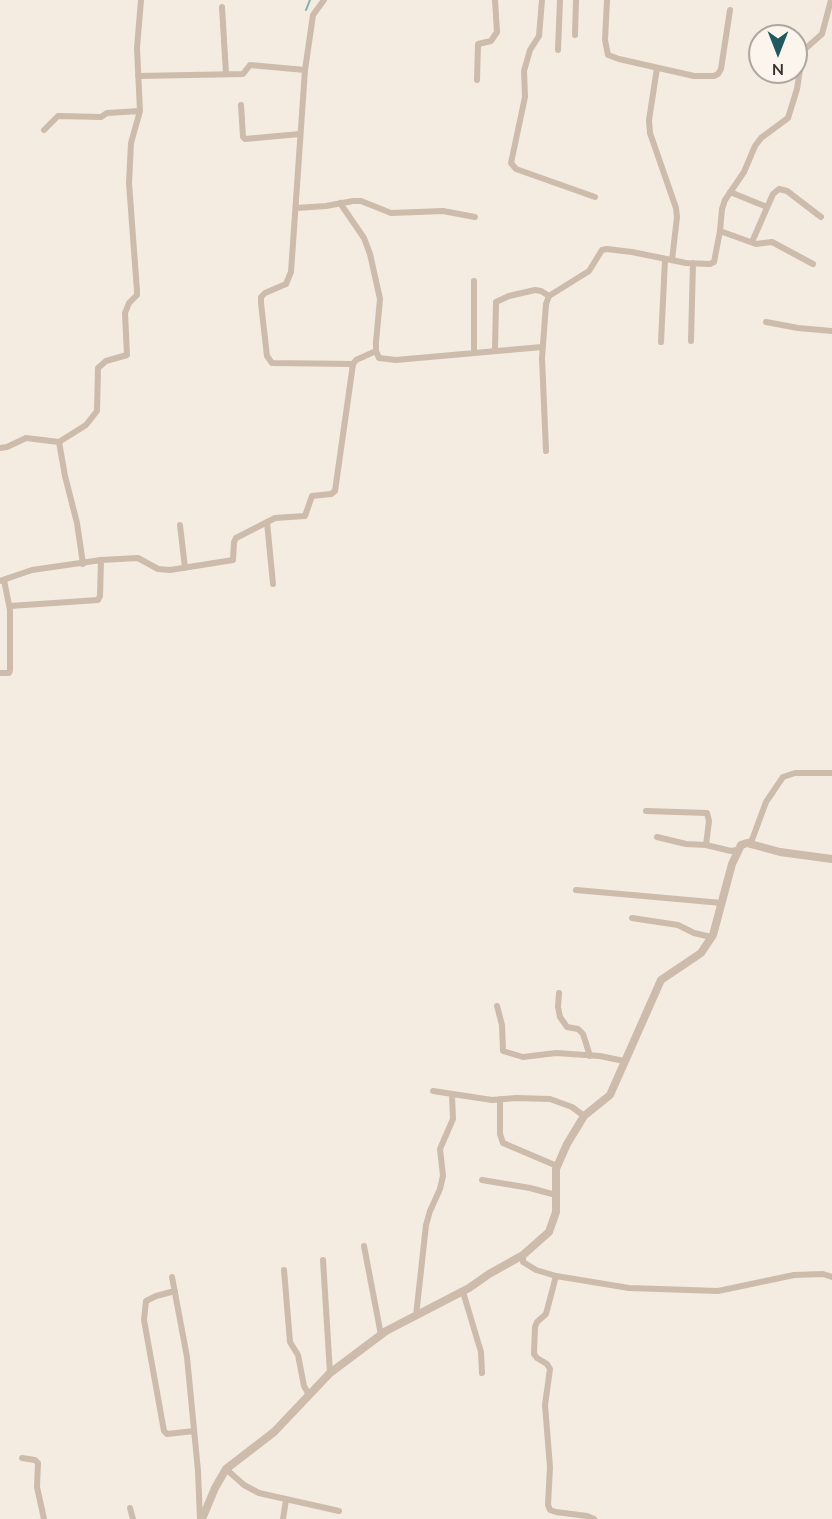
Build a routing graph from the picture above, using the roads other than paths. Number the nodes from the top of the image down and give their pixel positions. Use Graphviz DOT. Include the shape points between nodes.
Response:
graph roads {
  1 [pos="141,0"];
  2 [pos="324,0"];
  3 [pos="495,0"];
  4 [pos="542,0"];
  5 [pos="560,0"];
  6 [pos="576,0"];
  7 [pos="607,0"];
  8 [pos="831,0"];
  9 [pos="222,8"];
  10 [pos="730,10"];
  11 [pos="575,35"];
  12 [pos="558,50"];
  13 [pos="657,68"];
  14 [pos="304,70"];
  15 [pos="226,74"];
  16 [pos="138,76"];
  17 [pos="477,80"];
  18 [pos="241,105"];
  19 [pos="140,111"];
  20 [pos="44,130"];
  21 [pos="300,134"];
  22 [pos="730,192"];
  23 [pos="595,197"];
  24 [pos="343,206"];
  25 [pos="767,207"];
  26 [pos="296,208"];
  27 [pos="475,217"];
  28 [pos="821,218"];
  29 [pos="720,231"];
  30 [pos="752,242"];
  31 [pos="668,260"];
  32 [pos="693,263"];
  33 [pos="813,264"];
  34 [pos="474,281"];
  35 [pos="549,296"];
  36 [pos="766,322"];
  37 [pos="832,331"];
  38 [pos="691,340"];
  39 [pos="661,342"];
  40 [pos="542,347"];
  41 [pos="495,350"];
  42 [pos="376,351"];
  43 [pos="474,353"];
  44 [pos="353,364"];
  45 [pos="59,442"];
  46 [pos="0,448"];
  47 [pos="546,451"];
  48 [pos="267,522"];
  49 [pos="180,525"];
  50 [pos="101,560"];
  51 [pos="83,564"];
  52 [pos="185,568"];
  53 [pos="2,580"];
  54 [pos="273,584"];
  55 [pos="10,606"];
  56 [pos="0,673"];
  57 [pos="832,773"];
  58 [pos="646,811"];
  59 [pos="657,837"];
  60 [pos="747,843"];
  61 [pos="706,845"];
  62 [pos="737,850"];
  63 [pos="832,859"];
  64 [pos="576,890"];
  65 [pos="722,903"];
  66 [pos="632,918"];
  67 [pos="711,937"];
  68 [pos="559,993"];
  69 [pos="497,1006"];
  70 [pos="590,1056"];
  71 [pos="624,1061"];
  72 [pos="433,1091"];
  73 [pos="452,1095"];
  74 [pos="500,1099"];
  75 [pos="584,1116"];
  76 [pos="557,1166"];
  77 [pos="482,1180"];
  78 [pos="556,1195"];
  79 [pos="364,1245"];
  80 [pos="523,1255"];
  81 [pos="323,1260"];
  82 [pos="284,1270"];
  83 [pos="556,1276"];
  84 [pos="172,1277"];
  85 [pos="832,1277"];
  86 [pos="175,1292"];
  87 [pos="463,1292"];
  88 [pos="416,1316"];
  89 [pos="381,1335"];
  90 [pos="330,1373"];
  91 [pos="482,1373"];
  92 [pos="309,1395"];
  93 [pos="194,1431"];
  94 [pos="22,1458"];
  95 [pos="226,1469"];
  96 [pos="286,1500"];
  97 [pos="130,1508"];
  98 [pos="339,1511"];
  99 [pos="44,1519"];
  100 [pos="133,1519"];
  101 [pos="201,1519"];
  102 [pos="283,1519"];
  103 [pos="594,1519"];
  1 -- 16 [label="street"];
  2 -- 14 [label="street" via="313,15"];
  3 -- 17 [label="street" via="497,32 491,41 478,44"];
  4 -- 23 [label="street" via="539,36 524,70 525,96 511,163 516,169"];
  5 -- 12 [label="street"];
  6 -- 11 [label="street"];
  7 -- 13 [label="street" via="608,55"];
  8 -- 22 [label="street" via="822,34 802,56 788,118 761,138"];
  9 -- 15 [label="street"];
  10 -- 13 [label="street" via="718,74 694,76"];
  13 -- 31 [label="street" via="649,120 676,208"];
  14 -- 15 [label="street" via="250,65 244,73"];
  14 -- 21 [label="street"];
  15 -- 16 [label="street"];
  16 -- 19 [label="street"];
  18 -- 21 [label="street" via="245,139"];
  19 -- 20 [label="street" via="107,113 101,117 58,116"];
  19 -- 45 [label="street" via="129,161 137,295 125,313 128,352 101,364 94,417"];
  21 -- 26 [label="street"];
  22 -- 25 [label="street"];
  22 -- 29 [label="street" via="722,208"];
  24 -- 26 [label="street"];
  24 -- 27 [label="street" via="361,201 391,213 443,211"];
  24 -- 42 [label="street" via="364,238 378,288"];
  25 -- 28 [label="street" via="776,190 782,189"];
  25 -- 30 [label="street"];
  26 -- 44 [label="street" via="289,279 261,297 269,361"];
  29 -- 30 [label="street"];
  29 -- 32 [label="street" via="714,262"];
  30 -- 33 [label="street" via="772,243"];
  31 -- 32 [label="street"];
  31 -- 35 [label="street" via="602,250 589,271"];
  31 -- 39 [label="street"];
  32 -- 38 [label="street"];
  34 -- 43 [label="street"];
  35 -- 40 [label="street"];
  35 -- 41 [label="street" via="534,291 496,302"];
  36 -- 37 [label="street"];
  40 -- 41 [label="street"];
  40 -- 47 [label="street"];
  41 -- 43 [label="street"];
  42 -- 43 [label="street" via="382,360"];
  42 -- 44 [label="street"];
  44 -- 48 [label="street" via="335,491 312,496 305,516"];
  45 -- 46 [label="street" via="26,438"];
  45 -- 51 [label="street"];
  48 -- 52 [label="street" via="234,540 233,560"];
  48 -- 54 [label="street"];
  49 -- 52 [label="street"];
  50 -- 51 [label="street"];
  50 -- 52 [label="street" via="138,558 158,569"];
  50 -- 55 [label="street" via="98,600"];
  51 -- 53 [label="street" via="32,570"];
  53 -- 55 [label="street"];
  55 -- 56 [label="street" via="10,671"];
  57 -- 60 [label="street" via="795,773 783,777"];
  58 -- 61 [label="street" via="707,813"];
  59 -- 61 [label="street"];
  60 -- 62 [label="street"];
  60 -- 63 [label="street"];
  61 -- 62 [label="street"];
  62 -- 65 [label="street"];
  64 -- 65 [label="street"];
  65 -- 67 [label="street"];
  66 -- 67 [label="street" via="678,925"];
  67 -- 71 [label="street" via="701,953 661,980"];
  68 -- 70 [label="street" via="560,1017 567,1027 583,1034"];
  69 -- 70 [label="street" via="503,1051 523,1057 556,1053"];
  70 -- 71 [label="street"];
  71 -- 75 [label="street" via="610,1095"];
  72 -- 73 [label="street"];
  73 -- 74 [label="street"];
  73 -- 88 [label="street" via="453,1119 440,1149 442,1176 426,1225"];
  74 -- 75 [label="street" via="550,1100 572,1107"];
  74 -- 76 [label="street" via="503,1143"];
  75 -- 76 [label="street"];
  76 -- 78 [label="street"];
  77 -- 78 [label="street"];
  78 -- 80 [label="street" via="556,1212 549,1232"];
  79 -- 89 [label="street"];
  80 -- 83 [label="street" via="523,1262"];
  80 -- 87 [label="street"];
  81 -- 90 [label="street"];
  82 -- 92 [label="street" via="290,1342 298,1355"];
  83 -- 85 [label="street" via="629,1288 718,1291 794,1275"];
  83 -- 103 [label="street" via="546,1314 535,1327 534,1354 550,1369 545,1405 550,1467 548,1505 556,1512"];
  84 -- 86 [label="street"];
  86 -- 93 [label="street" via="187,1357"];
  86 -- 93 [label="street" via="146,1300 144,1320 164,1431"];
  87 -- 88 [label="street"];
  87 -- 91 [label="street" via="481,1352"];
  88 -- 89 [label="street"];
  89 -- 90 [label="street"];
  90 -- 92 [label="street"];
  92 -- 95 [label="street" via="274,1432"];
  93 -- 101 [label="street"];
  94 -- 99 [label="street" via="38,1463 38,1496"];
  95 -- 96 [label="street" via="251,1489"];
  95 -- 101 [label="street"];
  96 -- 98 [label="street"];
  96 -- 102 [label="street"];
  97 -- 100 [label="street"];
}
